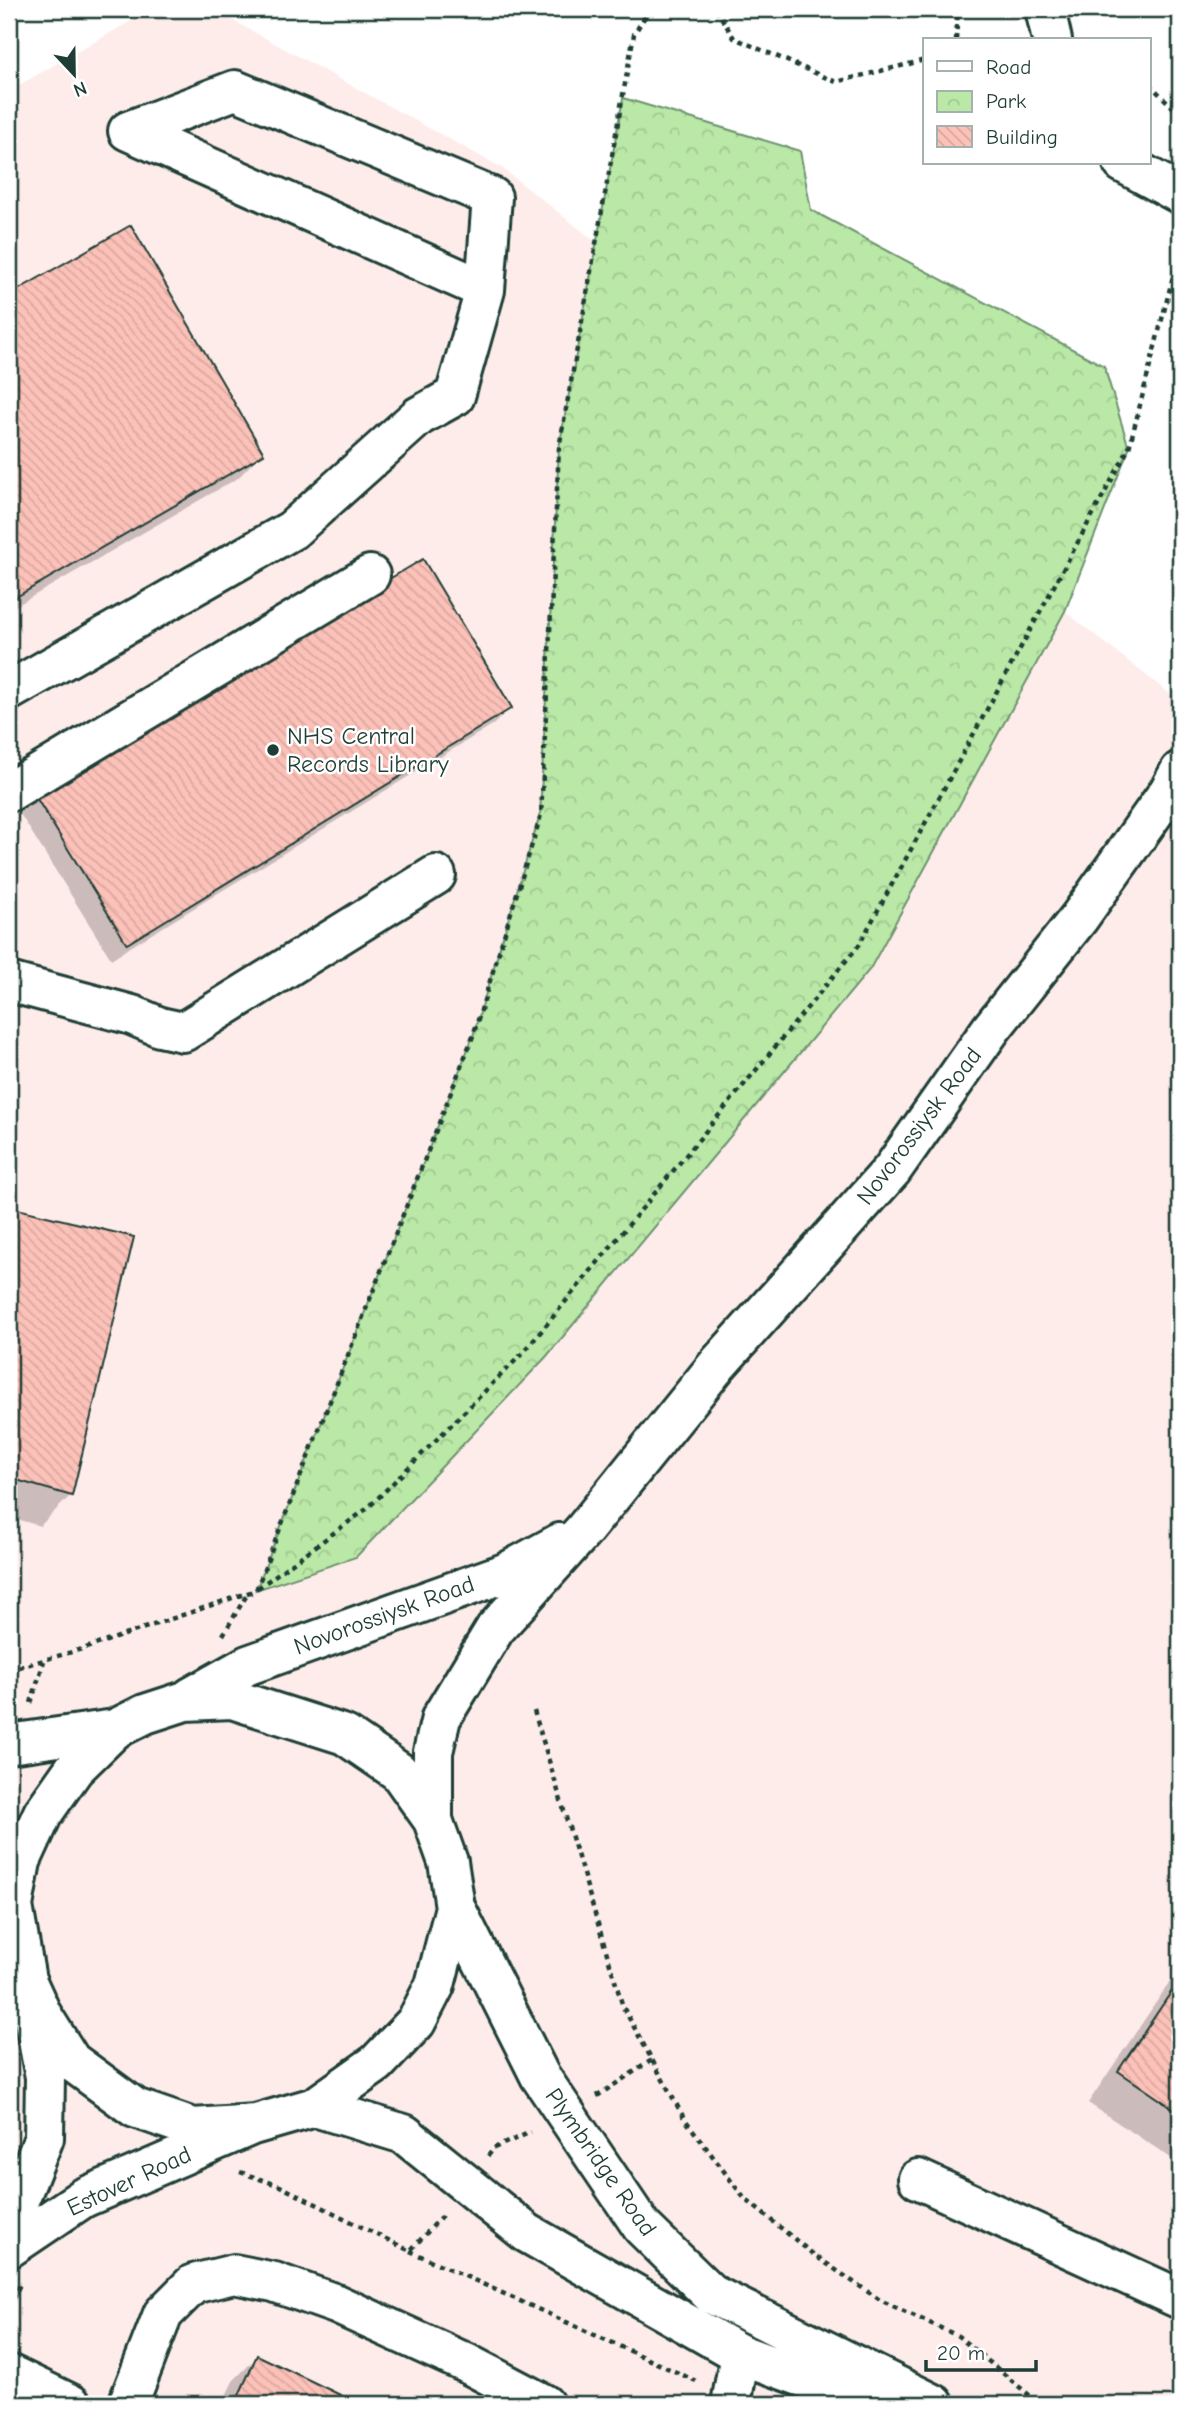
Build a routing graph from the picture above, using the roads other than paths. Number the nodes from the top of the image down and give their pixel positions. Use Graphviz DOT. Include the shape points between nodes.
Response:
graph roads {
  1 [pos="1045,9"];
  2 [pos="1052,38"];
  3 [pos="1125,164"];
  4 [pos="1180,194"];
  5 [pos="485,290"];
  6 [pos="370,575"];
  7 [pos="9,691"];
  8 [pos="1180,771"];
  9 [pos="9,792"];
  10 [pos="436,875"];
  11 [pos="9,982"];
  12 [pos="584,1530"];
  13 [pos="185,1701"];
  14 [pos="116,1729"];
  15 [pos="9,1744"];
  16 [pos="433,1820"];
  17 [pos="455,1907"];
  18 [pos="18,1953"];
  19 [pos="315,2107"];
  20 [pos="256,2124"];
  21 [pos="918,2179"];
  22 [pos="9,2225"];
  23 [pos="17,2262"];
  24 [pos="1180,2299"];
  25 [pos="740,2354"];
  26 [pos="9,2374"];
  27 [pos="731,2401"];
  28 [pos="68,2403"];
  29 [pos="929,2403"];
  30 [pos="128,2404"];
  31 [pos="544,2404"];
  32 [pos="866,2404"];
  1 -- 2 [label="main road"];
  3 -- 4 [label="main road"];
  5 -- 5 [label="main road" via="492,198 235,90 128,131"];
  5 -- 7 [label="main road" via="455,396 419,416 292,530"];
  6 -- 9 [label="main road"];
  8 -- 12 [label="main road, Novorossiysk Road" via="1079,918 991,1029 892,1170 718,1364"];
  10 -- 11 [label="main road" via="184,1032"];
  12 -- 13 [label="main road, Novorossiysk Road" via="505,1573 248,1665"];
  12 -- 16 [label="main road, Novorossiysk Road" via="495,1629 441,1718 433,1752"];
  13 -- 14 [label="main road"];
  13 -- 16 [label="main road" via="232,1699 345,1735 399,1772"];
  14 -- 15 [label="main road"];
  14 -- 18 [label="main road" via="74,1769 43,1813 21,1861 13,1906"];
  16 -- 17 [label="main road" via="448,1862"];
  17 -- 19 [label="main road" via="435,1985 416,2022 377,2063"];
  17 -- 29 [label="main road, Plymbridge Road" via="540,2076 642,2227 711,2294"];
  18 -- 20 [label="main road" via="42,2015 71,2061 135,2108 193,2127"];
  18 -- 22 [label="main road" via="45,2077 44,2138"];
  19 -- 20 [label="main road"];
  19 -- 25 [label="main road" via="404,2134 527,2233"];
  20 -- 23 [label="main road, Estover Road" via="83,2198"];
  21 -- 24 [label="main road"];
  25 -- 27 [label="main road"];
  25 -- 32 [label="main road"];
  26 -- 28 [label="main road"];
  30 -- 31 [label="main road" via="163,2314 193,2284 234,2274 275,2282 336,2304"];
}
